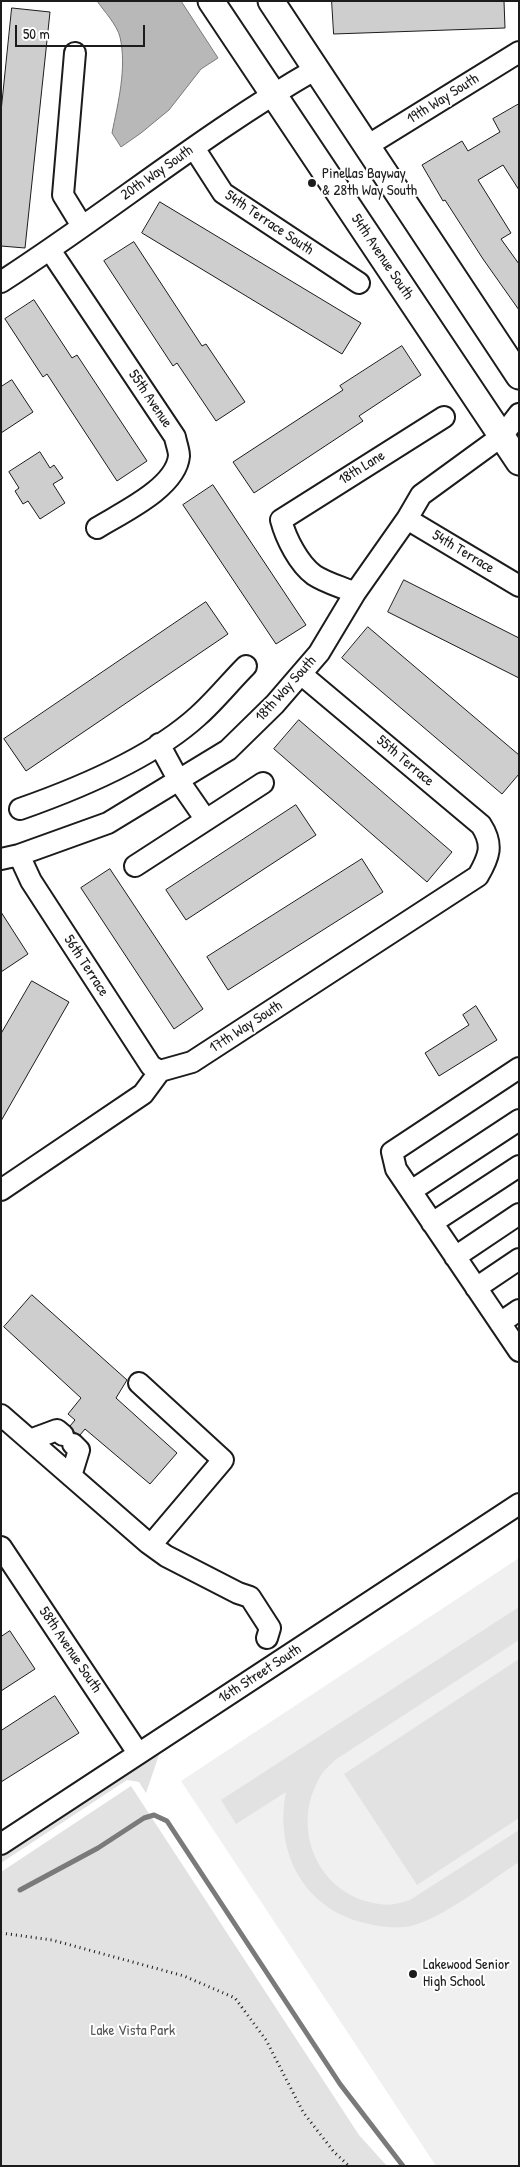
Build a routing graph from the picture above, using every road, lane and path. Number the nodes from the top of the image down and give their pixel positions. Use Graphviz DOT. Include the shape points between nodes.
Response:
graph roads {
  1 [pos="211,1"];
  2 [pos="271,1"];
  3 [pos="519,52"];
  4 [pos="75,53"];
  5 [pos="316,69"];
  6 [pos="273,94"];
  7 [pos="367,146"];
  8 [pos="194,148"];
  9 [pos="82,226"];
  10 [pos="50,250"];
  11 [pos="1,282"];
  12 [pos="359,283"];
  13 [pos="519,376"];
  14 [pos="519,414"];
  15 [pos="444,417"];
  16 [pos="502,436"];
  17 [pos="519,462"];
  18 [pos="407,519"];
  19 [pos="97,528"];
  20 [pos="519,586"];
  21 [pos="355,592"];
  22 [pos="246,666"];
  23 [pos="301,674"];
  24 [pos="159,744"];
  25 [pos="179,781"];
  26 [pos="263,783"];
  27 [pos="20,809"];
  28 [pos="206,820"];
  29 [pos="10,857"];
  30 [pos="488,858"];
  31 [pos="135,866"];
  32 [pos="519,1068"];
  33 [pos="160,1071"];
  34 [pos="519,1120"];
  35 [pos="519,1166"];
  36 [pos="1,1190"];
  37 [pos="411,1191"];
  38 [pos="519,1214"];
  39 [pos="432,1223"];
  40 [pos="455,1257"];
  41 [pos="519,1259"];
  42 [pos="476,1288"];
  43 [pos="519,1310"];
  44 [pos="500,1323"];
  45 [pos="519,1351"];
  46 [pos="139,1383"];
  47 [pos="1,1415"];
  48 [pos="30,1440"];
  49 [pos="71,1476"];
  50 [pos="519,1504"];
  51 [pos="151,1545"];
  52 [pos="1,1546"];
  53 [pos="281,1662"];
  54 [pos="138,1753"];
  55 [pos="1,1844"];
  56 [pos="1,1933"];
  57 [pos="349,2166"];
  1 -- 6 [label="main road, 54th Avenue South"];
  2 -- 5 [label="main road"];
  3 -- 7 [label="street, 19th Way South"];
  4 -- 9 [label="street" via="63,195"];
  5 -- 6 [label="street, 20th Way South"];
  5 -- 7 [label="main road"];
  6 -- 8 [label="street, 20th Way South"];
  6 -- 16 [label="main road, 54th Avenue South"];
  7 -- 13 [label="main road"];
  8 -- 9 [label="street, 20th Way South"];
  8 -- 12 [label="street, 54th Terrace South" via="223,193"];
  9 -- 10 [label="street, 20th Way South"];
  10 -- 11 [label="street, 20th Way South"];
  10 -- 19 [label="street, 55th Avenue" via="175,437 179,456 173,473 163,486"];
  14 -- 16 [label="street, 18th Way South"];
  15 -- 21 [label="street, 18th Lane" via="281,520 290,543 314,574"];
  16 -- 17 [label="main road, 54th Avenue South"];
  16 -- 18 [label="street, 18th Way South" via="421,495"];
  18 -- 20 [label="street, 54th Terrace"];
  18 -- 21 [label="street, 18th Way South"];
  21 -- 23 [label="street, 18th Way South" via="319,653"];
  22 -- 24 [label="street" via="198,716"];
  23 -- 25 [label="street, 18th Way South" via="228,750"];
  23 -- 30 [label="street, 55th Terrace" via="482,825 488,837"];
  24 -- 25 [label="street"];
  24 -- 27 [label="street" via="70,791"];
  25 -- 28 [label="street"];
  25 -- 29 [label="street, 18th Way South" via="108,822"];
  26 -- 28 [label="street"];
  28 -- 31 [label="street"];
  29 -- 33 [label="street, 56th Terrace" via="31,881 151,1066"];
  30 -- 33 [label="street, 17th Way South" via="478,876 192,1062"];
  32 -- 37 [label="street" via="392,1152 396,1169"];
  33 -- 36 [label="street" via="143,1094"];
  34 -- 37 [label="street"];
  35 -- 39 [label="street"];
  37 -- 39 [label="street"];
  38 -- 40 [label="street"];
  39 -- 40 [label="street"];
  40 -- 42 [label="street"];
  41 -- 42 [label="street"];
  42 -- 44 [label="street"];
  43 -- 44 [label="street"];
  44 -- 45 [label="street"];
  46 -- 51 [label="street" via="223,1460"];
  47 -- 48 [label="street"];
  48 -- 49 [label="street"];
  48 -- 49 [label="street" via="57,1430 68,1439 79,1450"];
  49 -- 51 [label="street"];
  50 -- 53 [label="street, 16th Street South"];
  51 -- 53 [label="street" via="166,1556 250,1598 270,1628 267,1638"];
  52 -- 54 [label="street, 58th Avenue South"];
  53 -- 54 [label="street, 16th Street South"];
  54 -- 55 [label="street, 16th Street South"];
  56 -- 57 [label="path" via="52,1940 184,1976 235,1998 266,2040 303,2112"];
}
